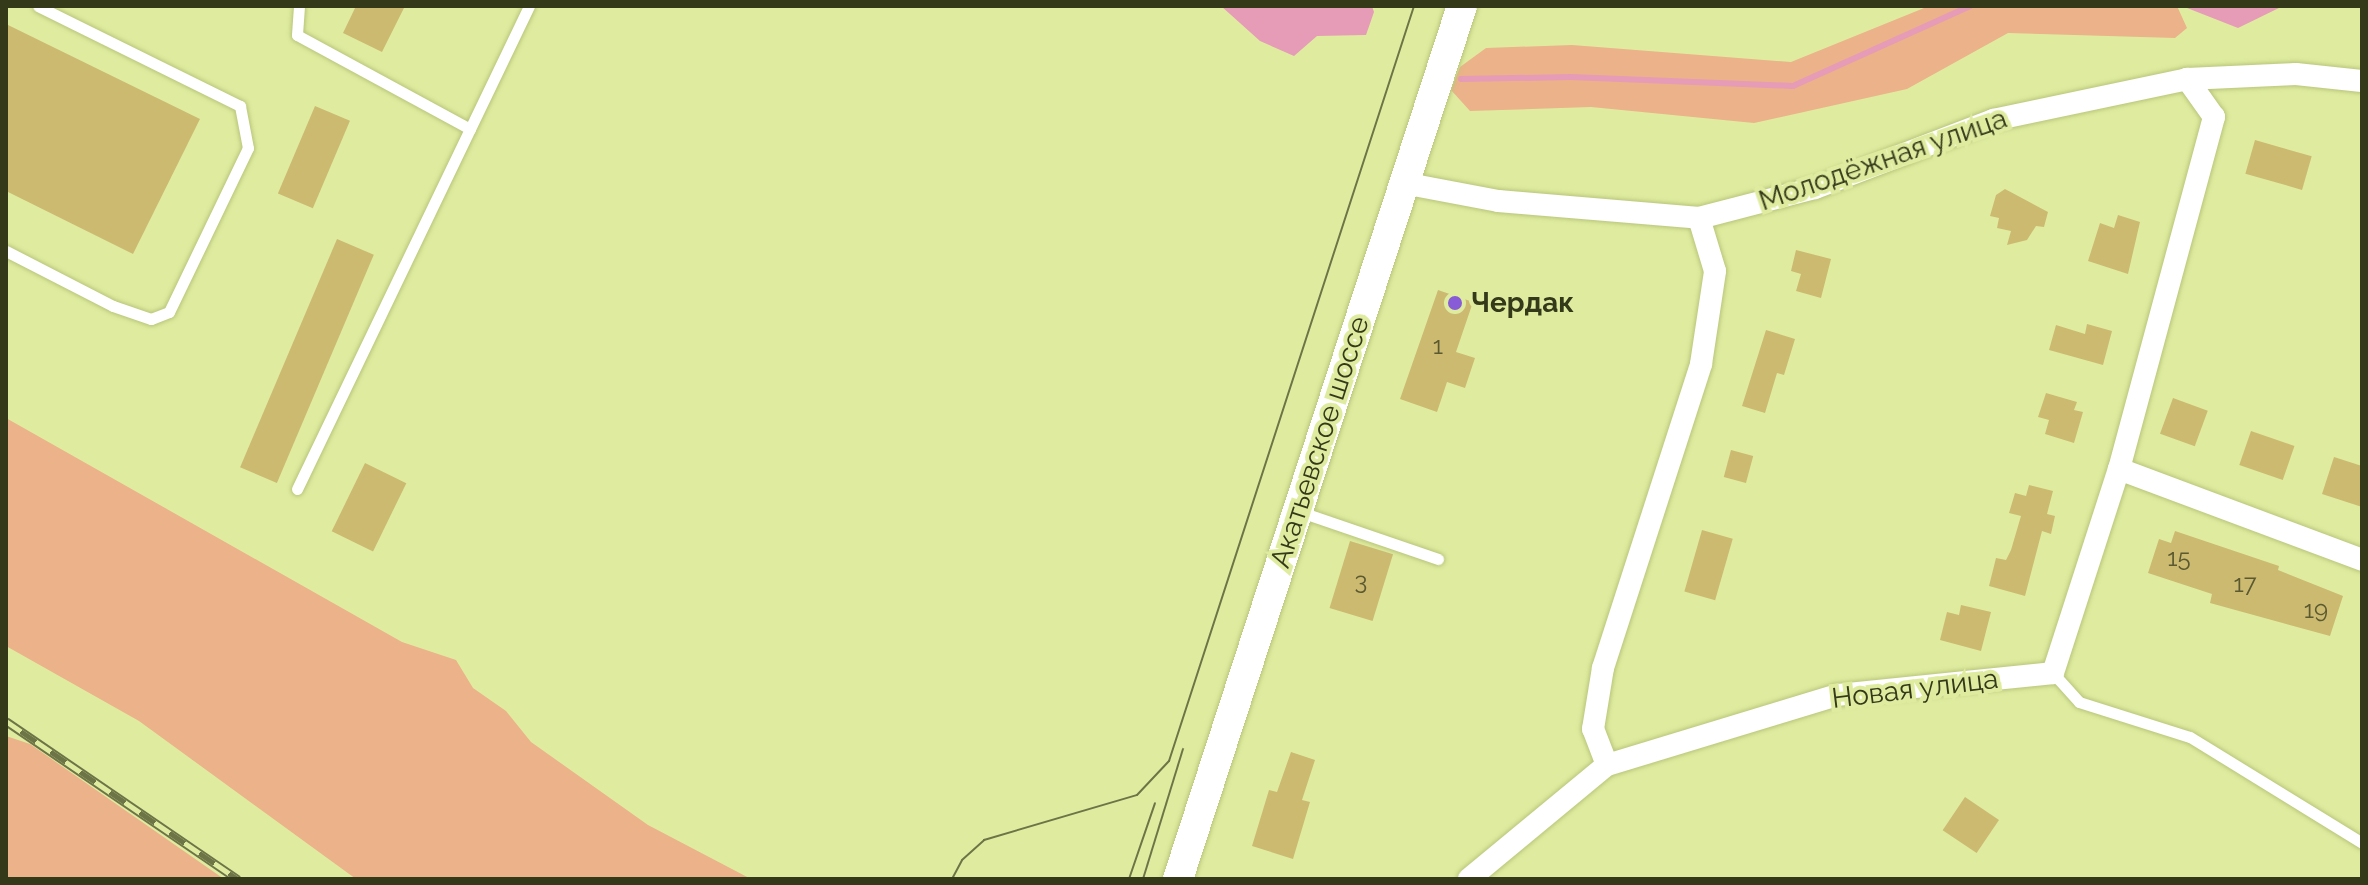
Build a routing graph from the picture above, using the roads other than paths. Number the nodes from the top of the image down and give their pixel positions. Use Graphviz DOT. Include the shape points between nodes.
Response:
graph roads {
  1 [pos="38,6"];
  2 [pos="299,6"];
  3 [pos="529,6"];
  4 [pos="1462,6"];
  5 [pos="2187,79"];
  6 [pos="2362,81"];
  7 [pos="470,129"];
  8 [pos="1403,183"];
  9 [pos="1699,218"];
  10 [pos="6,251"];
  11 [pos="2119,469"];
  12 [pos="297,489"];
  13 [pos="1297,511"];
  14 [pos="1438,559"];
  15 [pos="2362,560"];
  16 [pos="2053,673"];
  17 [pos="1607,765"];
  18 [pos="2362,843"];
  19 [pos="1178,879"];
  20 [pos="1469,879"];
  1 -- 10 [label="lane" via="240,106 248,148 169,312 151,319 113,306"];
  2 -- 7 [label="lane" via="297,35"];
  3 -- 7 [label="lane"];
  4 -- 8 [label="main road, Акатьевское шоссе"];
  5 -- 6 [label="street, Молодёжная улица" via="2296,74"];
  5 -- 9 [label="street, Молодёжная улица" via="1993,120 1815,188"];
  5 -- 11 [label="street" via="2214,117"];
  7 -- 12 [label="lane"];
  8 -- 9 [label="street, Молодёжная улица" via="1498,201"];
  8 -- 13 [label="main road, Акатьевское шоссе"];
  9 -- 17 [label="street" via="1715,271 1701,364 1603,668 1593,729"];
  11 -- 15 [label="street"];
  11 -- 16 [label="street"];
  13 -- 14 [label="lane"];
  13 -- 19 [label="main road, Акатьевское шоссе"];
  16 -- 17 [label="street, Новая улица" via="1837,695"];
  16 -- 18 [label="lane" via="2079,702 2190,737"];
  17 -- 20 [label="street, Новая улица"];
}
